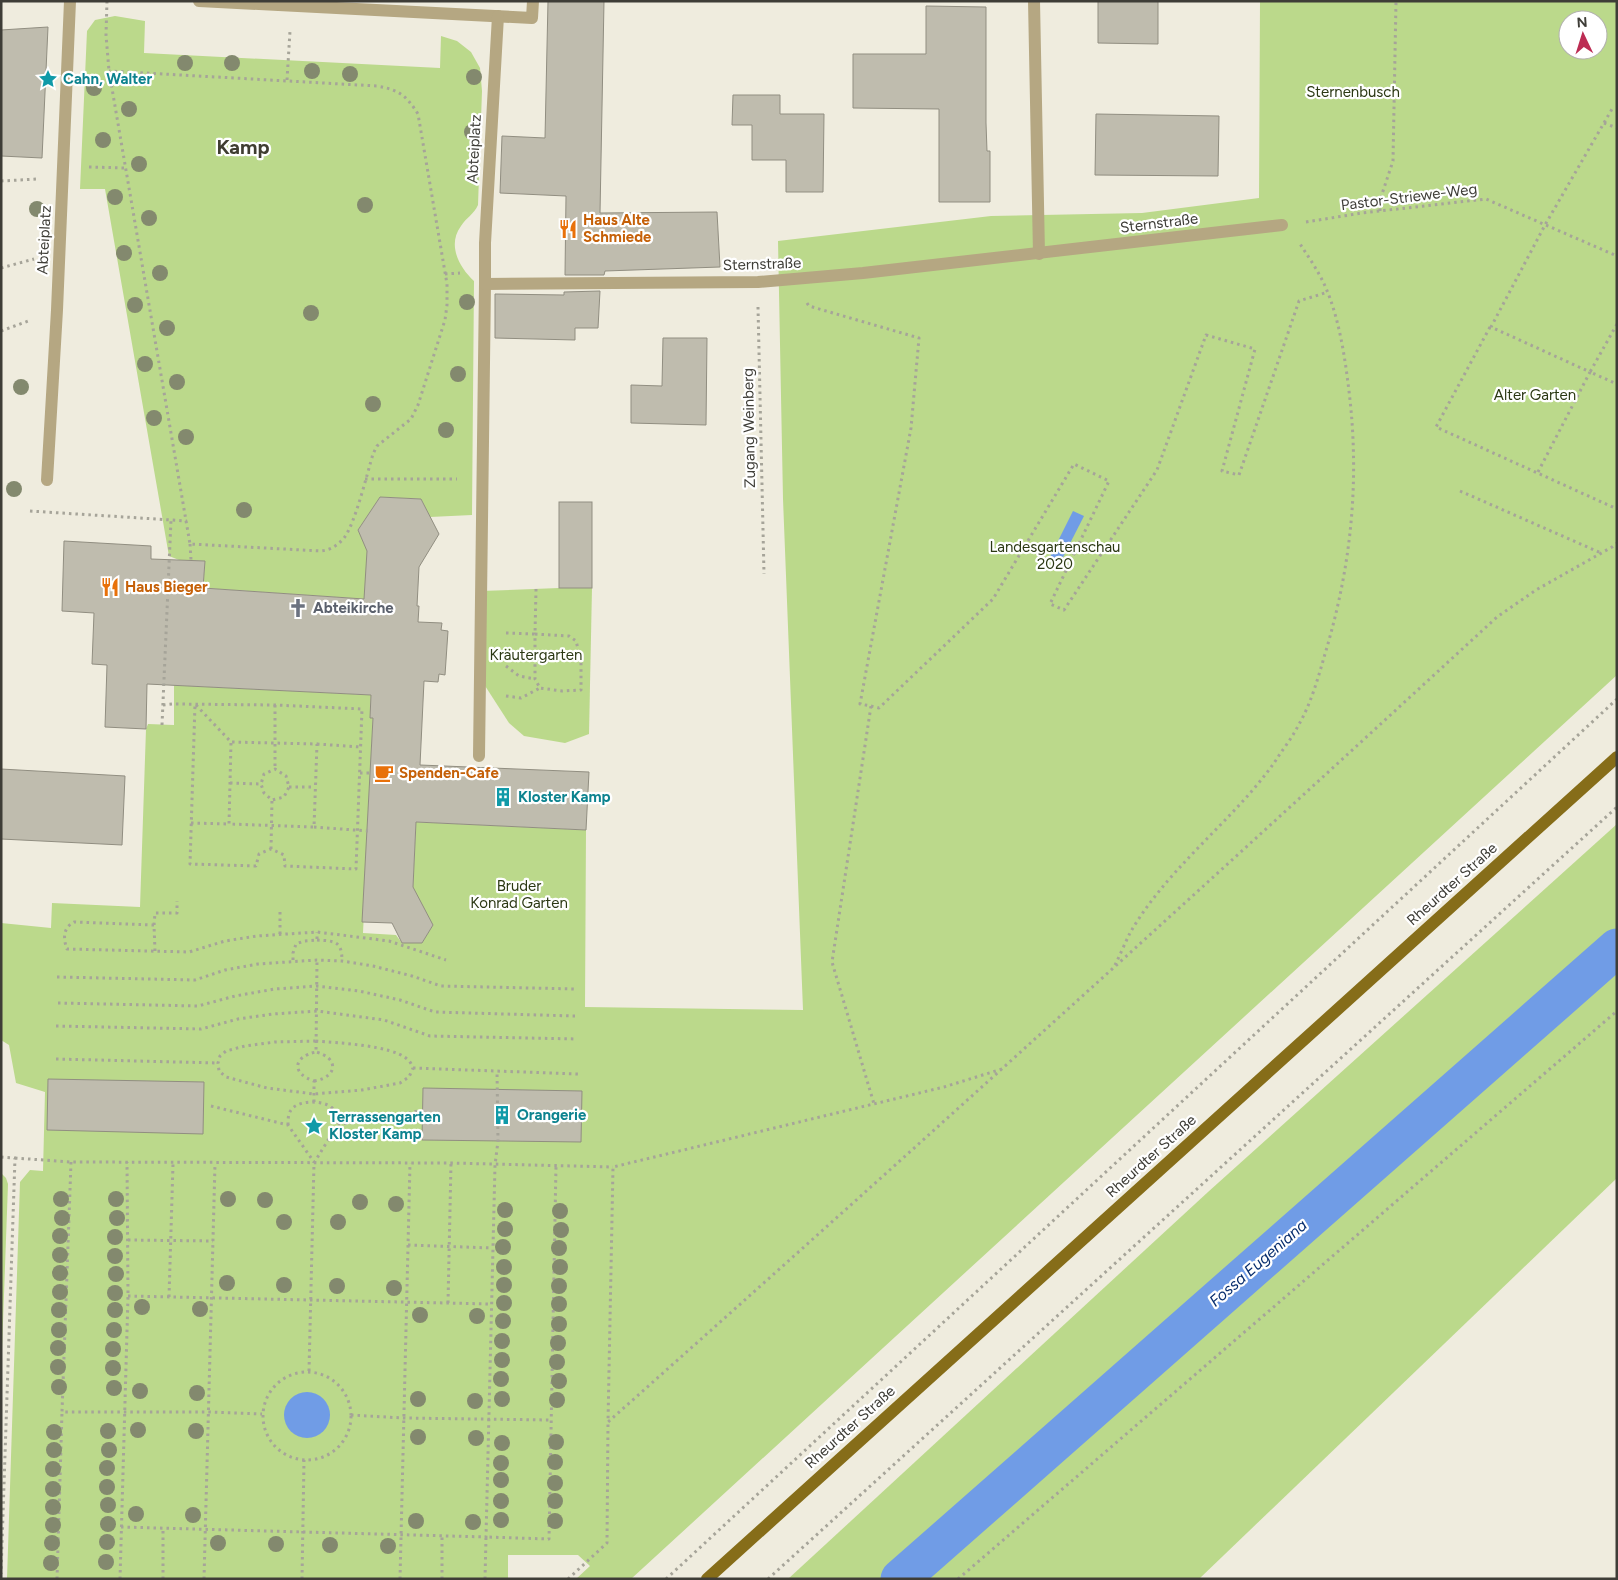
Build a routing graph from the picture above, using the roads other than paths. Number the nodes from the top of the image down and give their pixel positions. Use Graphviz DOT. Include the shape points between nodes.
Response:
graph roads {
  1 [pos="70,1"];
  2 [pos="199,1"];
  3 [pos="533,1"];
  4 [pos="1034,1"];
  5 [pos="498,16"];
  6 [pos="1282,225"];
  7 [pos="1040,254"];
  8 [pos="485,284"];
  9 [pos="47,480"];
  10 [pos="480,756"];
  11 [pos="1617,757"];
  12 [pos="707,1579"];
  1 -- 9 [label="street, Abteiplatz" via="58,310"];
  2 -- 5 [label="street"];
  3 -- 5 [label="street" via="532,18"];
  4 -- 7 [label="street"];
  5 -- 8 [label="street, Abteiplatz"];
  6 -- 7 [label="street, Sternstraße"];
  7 -- 8 [label="street, Sternstraße" via="758,282"];
  8 -- 10 [label="street, Abteiplatz"];
  11 -- 12 [label="main road, Rheurdter Straße"];
}
